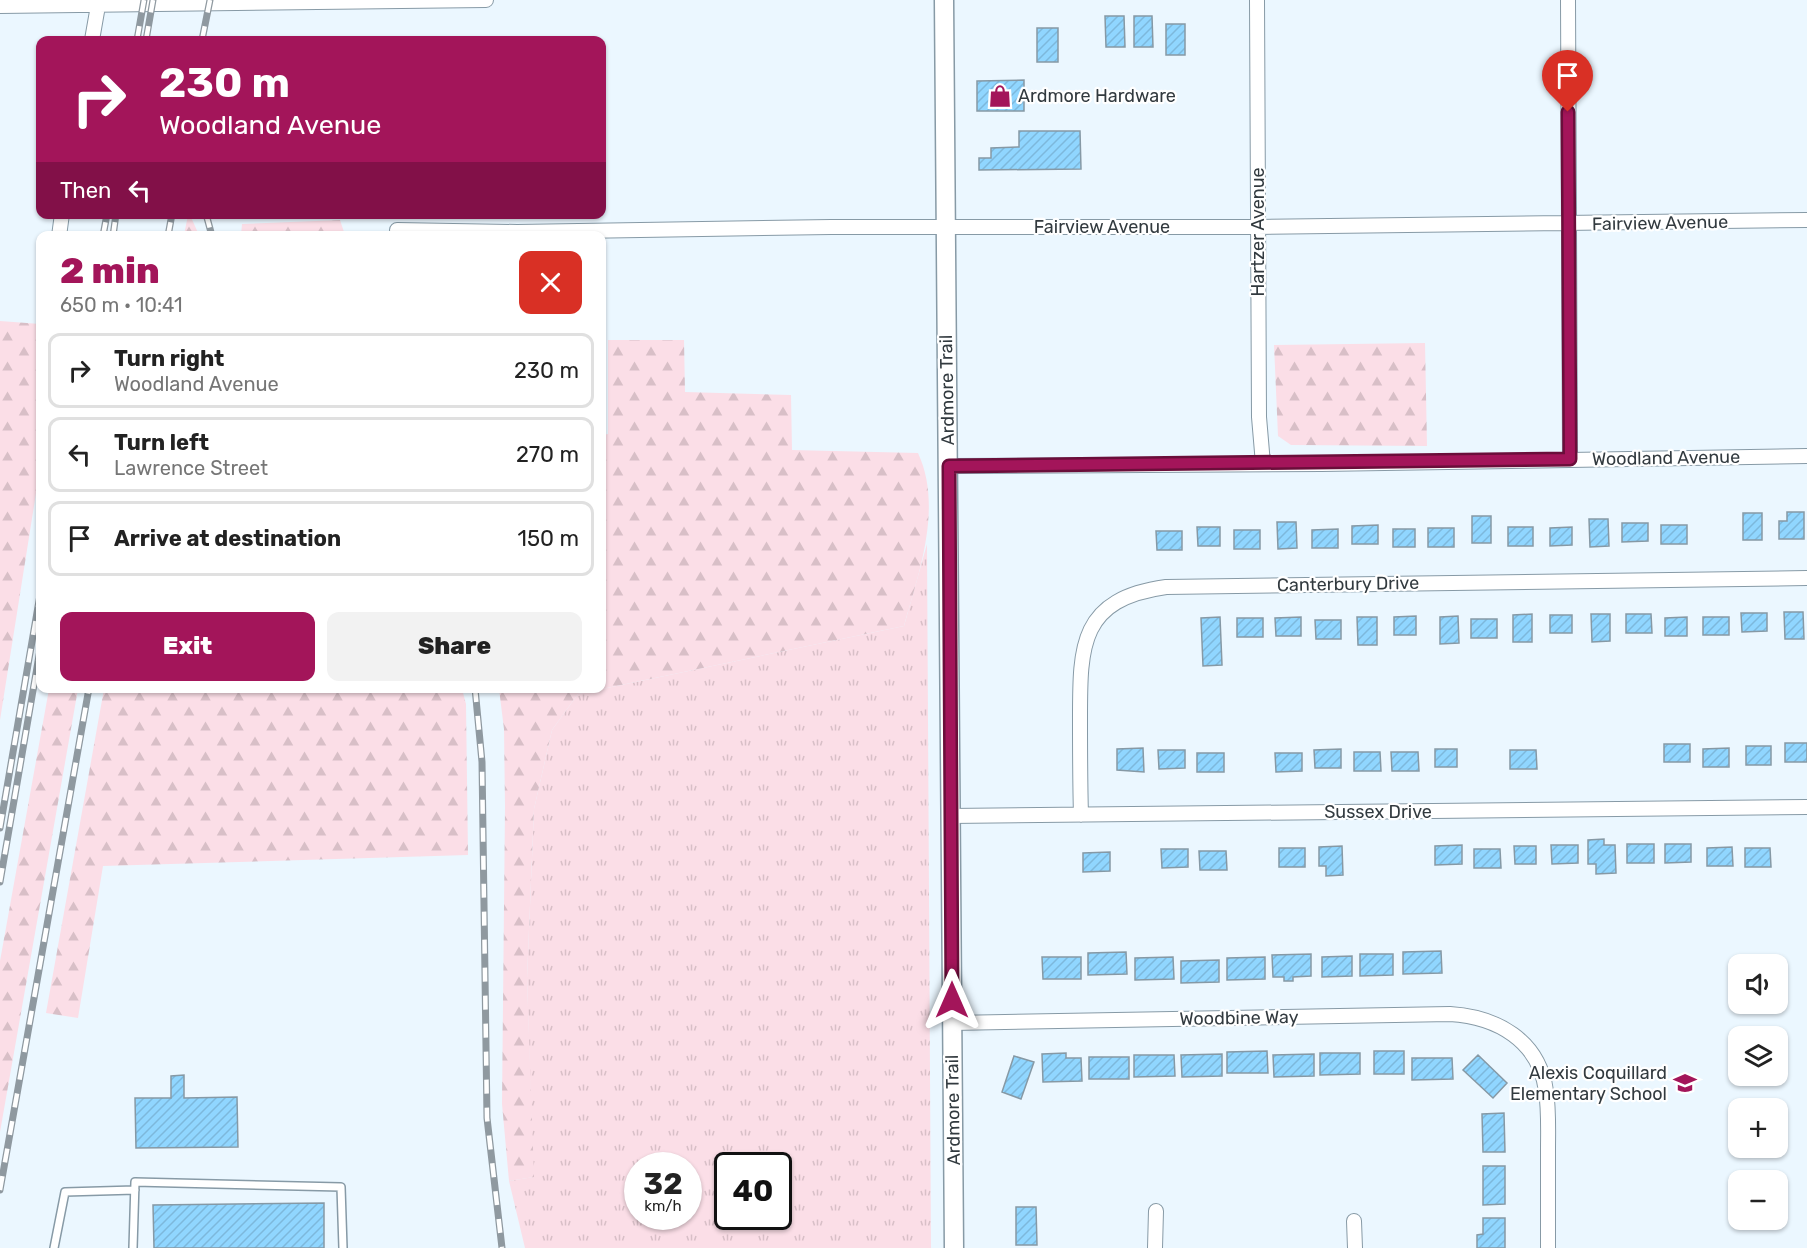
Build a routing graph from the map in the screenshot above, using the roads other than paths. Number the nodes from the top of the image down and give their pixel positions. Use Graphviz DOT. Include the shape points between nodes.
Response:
graph roads {
  1 [pos="486,0"];
  2 [pos="944,0"];
  3 [pos="1257,0"];
  4 [pos="1568,0"];
  5 [pos="99,2"];
  6 [pos="0,6"];
  7 [pos="93,36"];
  8 [pos="1807,220"];
  9 [pos="1568,224"];
  10 [pos="945,227"];
  11 [pos="1258,227"];
  12 [pos="397,230"];
  13 [pos="447,231"];
  14 [pos="587,231"];
  15 [pos="1807,456"];
  16 [pos="1570,459"];
  17 [pos="1263,464"];
  18 [pos="949,466"];
  19 [pos="1807,578"];
  20 [pos="1807,807"];
  21 [pos="1081,815"];
  22 [pos="950,816"];
  23 [pos="952,1023"];
  24 [pos="135,1190"];
  25 [pos="1156,1211"];
  26 [pos="1354,1221"];
  27 [pos="54,1248"];
  28 [pos="133,1248"];
  29 [pos="343,1248"];
  30 [pos="954,1248"];
  31 [pos="1155,1248"];
  32 [pos="1354,1248"];
  33 [pos="1548,1248"];
  1 -- 5 [label="street"];
  2 -- 10 [label="street, Ardmore Trail"];
  3 -- 11 [label="street, Hartzer Avenue"];
  4 -- 9 [label="street"];
  5 -- 6 [label="street"];
  5 -- 7 [label="street"];
  8 -- 9 [label="street, Fairview Avenue"];
  9 -- 11 [label="street, Fairview Avenue"];
  9 -- 16 [label="street"];
  10 -- 11 [label="street, Fairview Avenue"];
  10 -- 14 [label="street, Fairview Avenue"];
  10 -- 18 [label="street, Ardmore Trail"];
  11 -- 17 [label="street, Hartzer Avenue" via="1259,417"];
  12 -- 13 [label="street, Fairview Avenue"];
  15 -- 16 [label="street, Woodland Avenue"];
  16 -- 17 [label="street, Woodland Avenue"];
  17 -- 18 [label="street, Woodland Avenue"];
  18 -- 22 [label="street, Ardmore Trail"];
  19 -- 21 [label="street, Canterbury Drive" via="1144,590 1111,606 1098,618 1082,650"];
  20 -- 21 [label="street, Sussex Drive"];
  21 -- 22 [label="street, Sussex Drive"];
  22 -- 23 [label="street, Ardmore Trail"];
  23 -- 30 [label="street, Ardmore Trail"];
  23 -- 33 [label="street, Woodbine Way" via="1450,1014 1486,1019 1520,1040 1533,1056 1546,1089"];
  24 -- 27 [label="lane" via="65,1192"];
  24 -- 28 [label="lane"];
  24 -- 29 [label="lane" via="135,1182 341,1187"];
  25 -- 31 [label="street"];
  26 -- 32 [label="street"];
}
